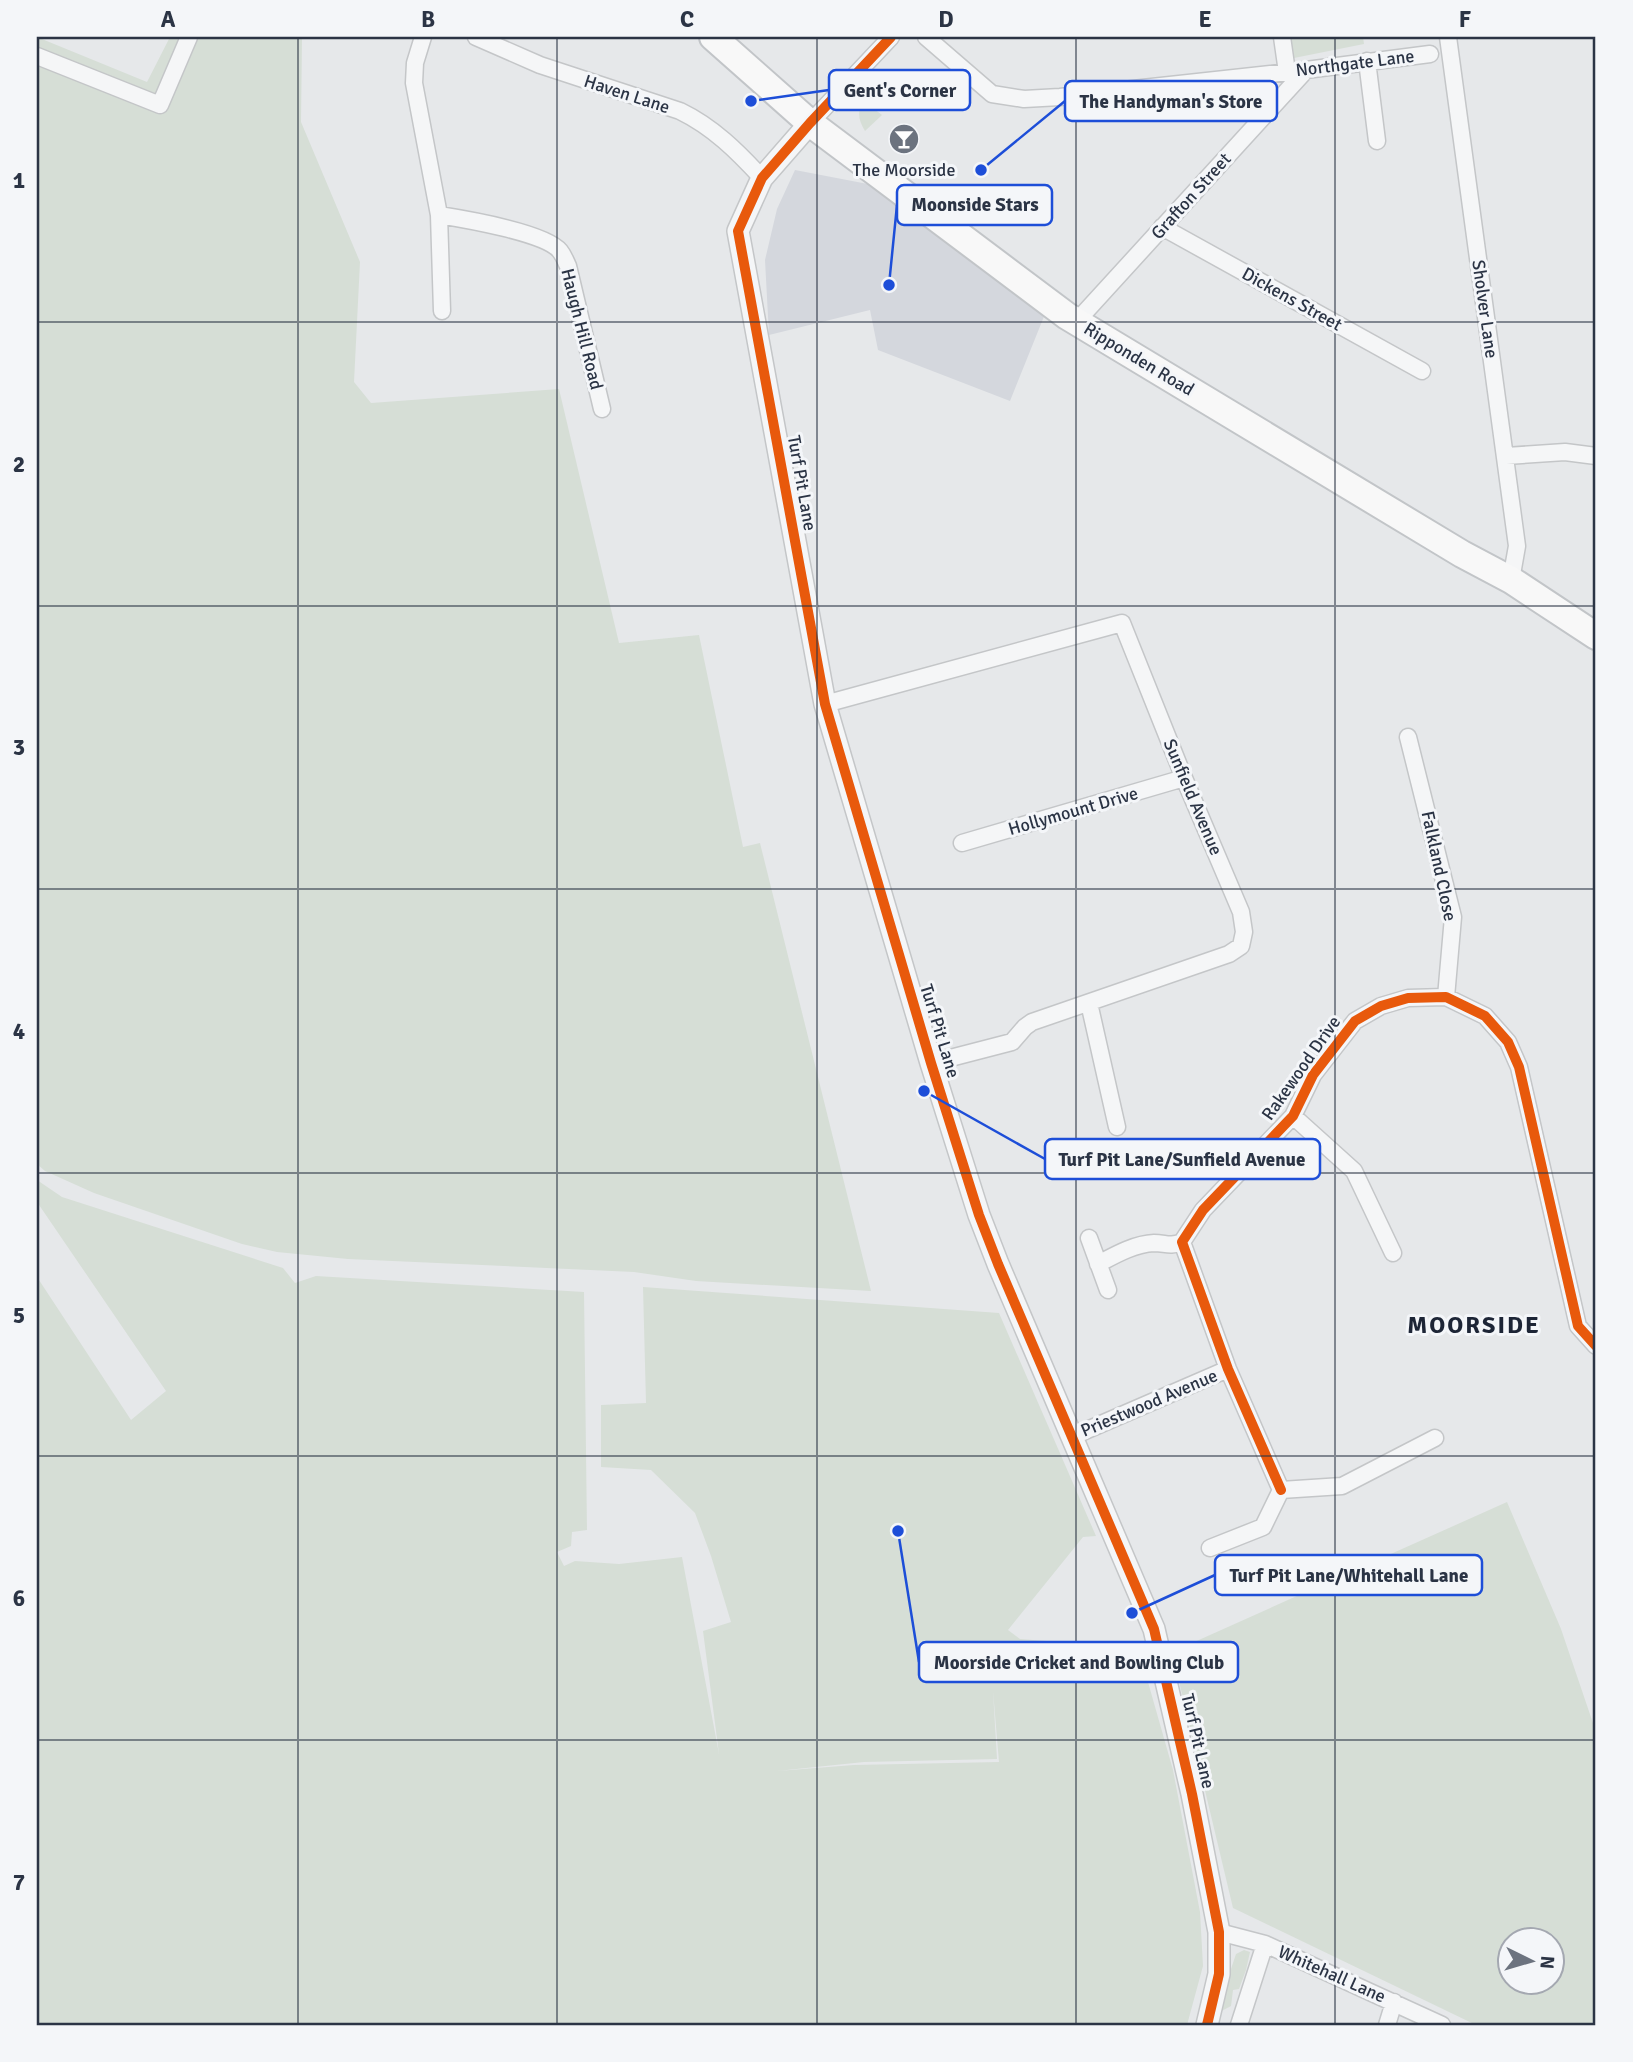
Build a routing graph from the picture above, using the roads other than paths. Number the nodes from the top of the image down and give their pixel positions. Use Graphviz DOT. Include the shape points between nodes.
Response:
graph roads {
  1 [pos="190,37"];
  2 [pos="423,37"];
  3 [pos="476,37"];
  4 [pos="713,37"];
  5 [pos="891,37"];
  6 [pos="926,37"];
  7 [pos="1282,37"];
  8 [pos="1448,37"];
  9 [pos="1430,54"];
  10 [pos="37,56"];
  11 [pos="1367,61"];
  12 [pos="1306,70"];
  13 [pos="1287,72"];
  14 [pos="810,123"];
  15 [pos="1377,141"];
  16 [pos="762,178"];
  17 [pos="439,215"];
  18 [pos="1162,227"];
  19 [pos="442,311"];
  20 [pos="1076,322"];
  21 [pos="1422,371"];
  22 [pos="602,409"];
  23 [pos="1506,456"];
  24 [pos="1596,456"];
  25 [pos="1511,580"];
  26 [pos="1596,636"];
  27 [pos="825,704"];
  28 [pos="1408,737"];
  29 [pos="1184,778"];
  30 [pos="962,843"];
  31 [pos="1446,997"];
  32 [pos="1089,1003"];
  33 [pos="931,1063"];
  34 [pos="1293,1116"];
  35 [pos="1117,1127"];
  36 [pos="1089,1238"];
  37 [pos="1182,1242"];
  38 [pos="1393,1253"];
  39 [pos="1098,1264"];
  40 [pos="1108,1290"];
  41 [pos="1596,1346"];
  42 [pos="1228,1369"];
  43 [pos="1071,1437"];
  44 [pos="1435,1437"];
  45 [pos="1281,1490"];
  46 [pos="1210,1548"];
  47 [pos="1219,1932"];
  48 [pos="1265,1944"];
  49 [pos="1394,2002"];
  50 [pos="1207,2025"];
  51 [pos="1239,2025"];
  52 [pos="1387,2025"];
  53 [pos="1442,2025"];
  1 -- 10 [label="street" via="160,105"];
  2 -- 17 [label="street" via="414,83"];
  3 -- 16 [label="street, Haven Lane" via="540,65 680,111 702,122"];
  4 -- 14 [label="main road, Ripponden Road"];
  5 -- 14 [label="street"];
  6 -- 13 [label="street, Northgate Lane" via="992,93 1024,99"];
  7 -- 13 [label="street"];
  8 -- 23 [label="street, Sholver Lane"];
  9 -- 11 [label="street, Northgate Lane"];
  11 -- 12 [label="street, Northgate Lane"];
  11 -- 15 [label="street"];
  12 -- 13 [label="street, Northgate Lane"];
  12 -- 18 [label="street, Grafton Street"];
  14 -- 16 [label="street, Turf Pit Lane"];
  14 -- 20 [label="main road, Ripponden Road"];
  16 -- 27 [label="street, Turf Pit Lane" via="738,231"];
  17 -- 19 [label="street"];
  17 -- 22 [label="street, Haugh Hill Road" via="539,239 559,250 568,266"];
  18 -- 20 [label="street, Grafton Street"];
  18 -- 21 [label="street, Dickens Street"];
  20 -- 25 [label="main road, Ripponden Road"];
  23 -- 24 [label="street" via="1565,452"];
  23 -- 25 [label="street, Sholver Lane" via="1517,546"];
  25 -- 26 [label="main road, Ripponden Road"];
  27 -- 29 [label="street, Sunfield Avenue" via="1122,623"];
  27 -- 33 [label="street, Turf Pit Lane"];
  28 -- 31 [label="street, Falkland Close" via="1453,917"];
  29 -- 30 [label="street, Hollymount Drive"];
  29 -- 32 [label="street, Sunfield Avenue" via="1241,912 1241,946"];
  31 -- 34 [label="street, Rakewood Drive" via="1408,998 1355,1021 1313,1075"];
  31 -- 41 [label="street, Rakewood Drive" via="1485,1016 1508,1042 1519,1067 1578,1326"];
  32 -- 33 [label="street, Sunfield Avenue" via="1032,1021 1012,1041"];
  32 -- 35 [label="street"];
  33 -- 43 [label="street, Turf Pit Lane" via="988,1239"];
  34 -- 37 [label="street, Rakewood Drive" via="1203,1210"];
  34 -- 38 [label="street" via="1354,1171"];
  36 -- 39 [label="street"];
  37 -- 39 [label="street" via="1128,1249"];
  37 -- 42 [label="street"];
  39 -- 40 [label="street"];
  42 -- 43 [label="street, Priestwood Avenue"];
  42 -- 45 [label="street"];
  43 -- 47 [label="street, Turf Pit Lane" via="1154,1629"];
  44 -- 45 [label="street" via="1342,1486"];
  45 -- 46 [label="street" via="1263,1527"];
  47 -- 48 [label="street, Whitehall Lane"];
  47 -- 50 [label="street, Turf Pit Lane" via="1219,1974"];
  48 -- 49 [label="street, Whitehall Lane"];
  48 -- 51 [label="street"];
  49 -- 52 [label="street"];
  49 -- 53 [label="street, Whitehall Lane"];
}
